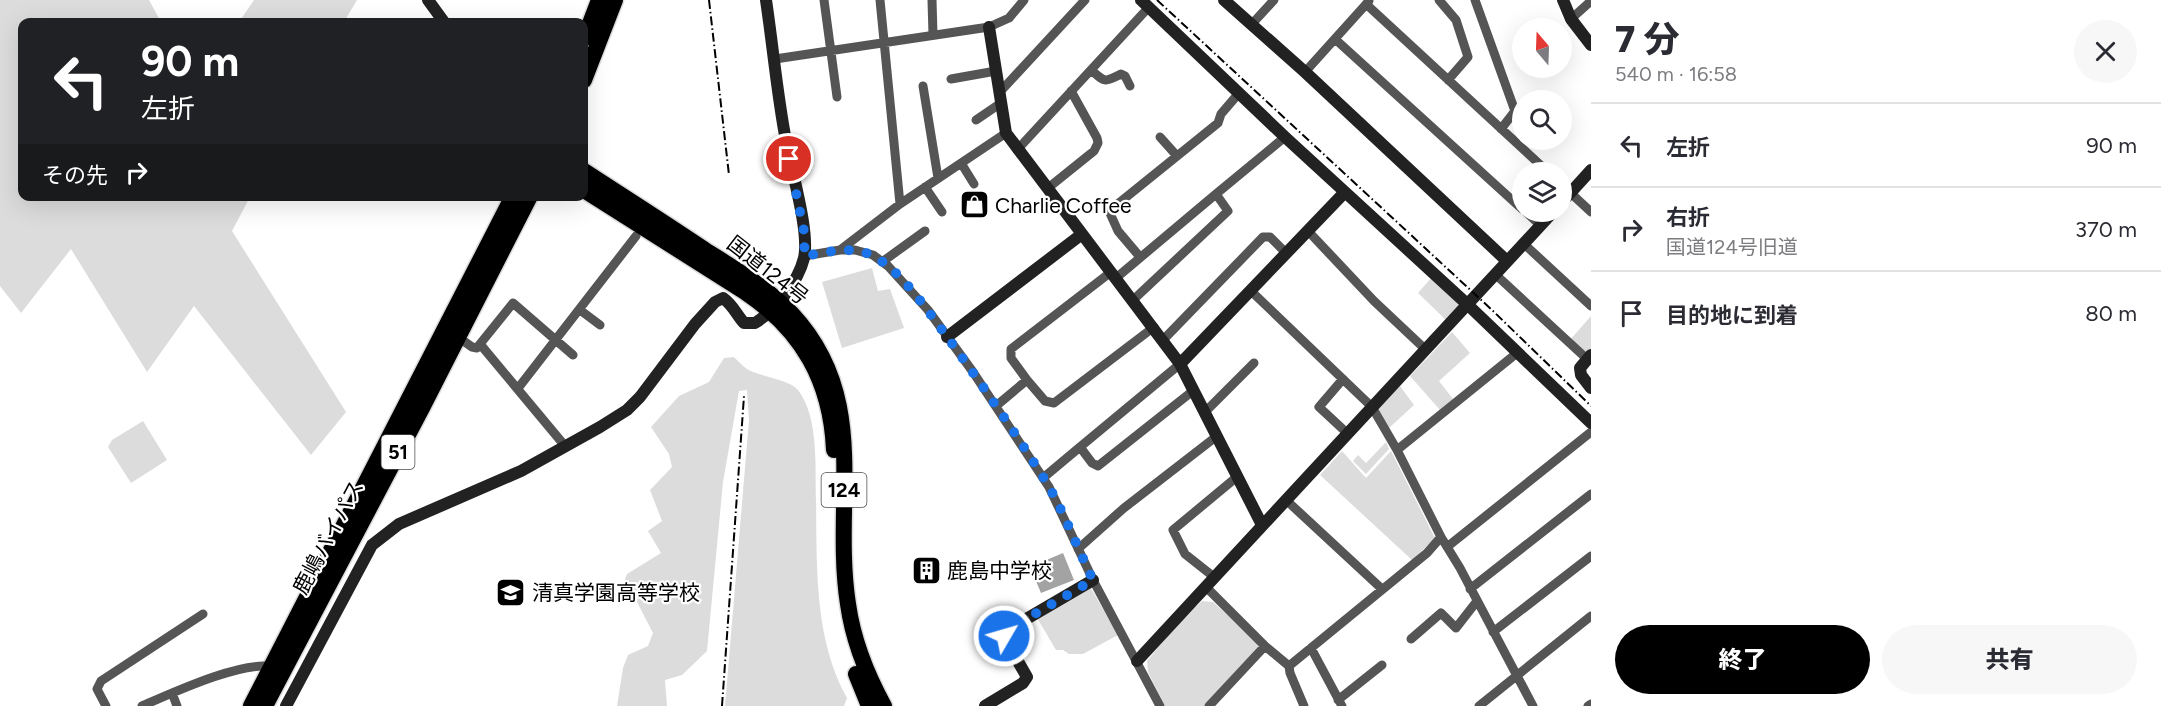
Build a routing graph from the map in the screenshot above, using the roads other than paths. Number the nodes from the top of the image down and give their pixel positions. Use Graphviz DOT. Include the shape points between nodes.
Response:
graph roads {
  1 [pos="428,0"];
  2 [pos="599,0"];
  3 [pos="615,0"];
  4 [pos="766,0"];
  5 [pos="824,0"];
  6 [pos="880,0"];
  7 [pos="932,0"];
  8 [pos="1024,0"];
  9 [pos="1085,0"];
  10 [pos="1224,0"];
  11 [pos="1274,0"];
  12 [pos="1439,0"];
  13 [pos="1475,0"];
  14 [pos="1563,0"];
  15 [pos="1591,1"];
  16 [pos="1368,2"];
  17 [pos="1145,4"];
  18 [pos="441,18"];
  19 [pos="1571,18"];
  20 [pos="1572,18"];
  21 [pos="1572,20"];
  22 [pos="1251,25"];
  23 [pos="989,27"];
  24 [pos="588,29"];
  25 [pos="933,35"];
  26 [pos="1335,39"];
  27 [pos="884,42"];
  28 [pos="1591,45"];
  29 [pos="830,51"];
  30 [pos="775,59"];
  31 [pos="588,70"];
  32 [pos="1091,70"];
  33 [pos="996,71"];
  34 [pos="1305,72"];
  35 [pos="951,80"];
  36 [pos="1448,80"];
  37 [pos="923,86"];
  38 [pos="1130,86"];
  39 [pos="1071,91"];
  40 [pos="1239,93"];
  41 [pos="837,97"];
  42 [pos="1000,98"];
  43 [pos="976,120"];
  44 [pos="1501,129"];
  45 [pos="1006,133"];
  46 [pos="1160,136"];
  47 [pos="1285,137"];
  48 [pos="1017,150"];
  49 [pos="1177,156"];
  50 [pos="1537,162"];
  51 [pos="961,163"];
  52 [pos="1591,170"];
  53 [pos="588,174"];
  54 [pos="938,178"];
  55 [pos="974,184"];
  56 [pos="1572,186"];
  57 [pos="925,187"];
  58 [pos="1048,188"];
  59 [pos="1345,192"];
  60 [pos="588,193"];
  61 [pos="1216,194"];
  62 [pos="1512,199"];
  63 [pos="1572,199"];
  64 [pos="510,201"];
  65 [pos="527,201"];
  66 [pos="900,204"];
  67 [pos="942,212"];
  68 [pos="1591,212"];
  69 [pos="1537,222"];
  70 [pos="1543,222"];
  71 [pos="1540,225"];
  72 [pos="925,231"];
  73 [pos="1308,231"];
  74 [pos="1082,234"];
  75 [pos="636,236"];
  76 [pos="1523,243"];
  77 [pos="840,250"];
  78 [pos="1286,253"];
  79 [pos="804,256"];
  80 [pos="1140,257"];
  81 [pos="1507,261"];
  82 [pos="882,262"];
  83 [pos="1495,274"];
  84 [pos="1114,275"];
  85 [pos="1251,291"];
  86 [pos="1132,301"];
  87 [pos="1467,304"];
  88 [pos="774,305"];
  89 [pos="1591,306"];
  90 [pos="579,310"];
  91 [pos="600,325"];
  92 [pos="1154,327"];
  93 [pos="458,337"];
  94 [pos="947,337"];
  95 [pos="557,340"];
  96 [pos="1163,340"];
  97 [pos="480,344"];
  98 [pos="1425,349"];
  99 [pos="1517,353"];
  100 [pos="573,355"];
  101 [pos="1589,357"];
  102 [pos="1254,363"];
  103 [pos="1180,364"];
  104 [pos="1027,380"];
  105 [pos="1343,380"];
  106 [pos="519,387"];
  107 [pos="1591,388"];
  108 [pos="1194,390"];
  109 [pos="996,406"];
  110 [pos="1372,407"];
  111 [pos="1205,412"];
  112 [pos="1591,423"];
  113 [pos="1591,432"];
  114 [pos="1347,433"];
  115 [pos="1218,436"];
  116 [pos="565,446"];
  117 [pos="1080,447"];
  118 [pos="1396,450"];
  119 [pos="1238,476"];
  120 [pos="1043,478"];
  121 [pos="1591,494"];
  122 [pos="1286,500"];
  123 [pos="1262,525"];
  124 [pos="1441,537"];
  125 [pos="1447,547"];
  126 [pos="1078,549"];
  127 [pos="1591,556"];
  128 [pos="1093,580"];
  129 [pos="1210,582"];
  130 [pos="1382,589"];
  131 [pos="1470,589"];
  132 [pos="1477,601"];
  133 [pos="203,614"];
  134 [pos="1591,616"];
  135 [pos="1493,632"];
  136 [pos="1411,639"];
  137 [pos="1265,646"];
  138 [pos="1311,648"];
  139 [pos="1137,661"];
  140 [pos="1382,665"];
  141 [pos="1289,666"];
  142 [pos="272,667"];
  143 [pos="1516,676"];
  144 [pos="172,693"];
  145 [pos="1340,703"];
  146 [pos="1299,704"];
  147 [pos="106,706"];
  148 [pos="142,706"];
  149 [pos="177,706"];
  150 [pos="251,706"];
  151 [pos="265,706"];
  152 [pos="286,706"];
  153 [pos="870,706"];
  154 [pos="884,706"];
  155 [pos="986,706"];
  156 [pos="1161,706"];
  157 [pos="1209,706"];
  158 [pos="1479,706"];
  159 [pos="1533,706"];
  1 -- 18 [label="street"];
  2 -- 24 [label="highway"];
  3 -- 31 [label="highway"];
  4 -- 30 [label="street"];
  5 -- 29 [label="street"];
  6 -- 27 [label="street"];
  7 -- 25 [label="street"];
  8 -- 23 [label="street" via="1009,18"];
  9 -- 42 [label="street"];
  10 -- 22 [label="street"];
  11 -- 22 [label="street"];
  12 -- 36 [label="street" via="1456,21 1468,57"];
  13 -- 44 [label="street" via="1515,111"];
  14 -- 19 [label="street"];
  15 -- 20 [label="street"];
  16 -- 26 [label="street"];
  16 -- 36 [label="street"];
  17 -- 32 [label="street"];
  17 -- 40 [label="street"];
  21 -- 28 [label="street"];
  22 -- 34 [label="street"];
  23 -- 25 [label="street"];
  23 -- 33 [label="street"];
  25 -- 27 [label="street"];
  26 -- 34 [label="street"];
  26 -- 62 [label="street"];
  27 -- 29 [label="street"];
  27 -- 66 [label="street"];
  29 -- 30 [label="street"];
  29 -- 41 [label="street"];
  30 -- 79 [label="street" via="785,139 805,236"];
  32 -- 38 [label="street" via="1103,81 1121,74"];
  32 -- 39 [label="street"];
  33 -- 35 [label="street"];
  33 -- 42 [label="street"];
  34 -- 81 [label="street"];
  36 -- 44 [label="street"];
  37 -- 54 [label="street"];
  39 -- 48 [label="street"];
  39 -- 58 [label="street" via="1098,143 1094,151"];
  40 -- 47 [label="street"];
  40 -- 49 [label="street" via="1218,123"];
  42 -- 43 [label="street"];
  42 -- 45 [label="street"];
  44 -- 50 [label="street"];
  45 -- 48 [label="street"];
  45 -- 51 [label="street"];
  46 -- 49 [label="street"];
  47 -- 59 [label="street"];
  47 -- 61 [label="street"];
  48 -- 58 [label="street"];
  49 -- 80 [label="street" via="1109,211 1118,231"];
  51 -- 54 [label="street"];
  51 -- 55 [label="street"];
  52 -- 56 [label="street"];
  53 -- 88 [label="highway, 国道124号 / 124" via="747,276"];
  54 -- 57 [label="street"];
  57 -- 66 [label="street"];
  57 -- 67 [label="street"];
  58 -- 74 [label="street"];
  59 -- 73 [label="street"];
  59 -- 87 [label="street"];
  60 -- 88 [label="highway, 国道124号 / 124" via="653,236"];
  61 -- 80 [label="street"];
  61 -- 86 [label="street" via="1228,212"];
  63 -- 68 [label="street"];
  64 -- 142 [label="highway, 鹿嶋バイパス / 51"];
  65 -- 93 [label="highway, 鹿嶋バイパス / 51"];
  66 -- 77 [label="street"];
  69 -- 71 [label="street"];
  70 -- 71 [label="street"];
  71 -- 76 [label="street"];
  72 -- 82 [label="street"];
  73 -- 78 [label="street"];
  73 -- 98 [label="street" via="1374,302"];
  74 -- 84 [label="street"];
  74 -- 94 [label="street"];
  75 -- 90 [label="street"];
  76 -- 81 [label="street"];
  76 -- 89 [label="street"];
  77 -- 79 [label="street"];
  77 -- 82 [label="street" via="868,253"];
  78 -- 85 [label="street"];
  78 -- 96 [label="street" via="1270,237 1263,237"];
  79 -- 88 [label="street" via="798,273"];
  80 -- 84 [label="street"];
  81 -- 83 [label="street"];
  82 -- 94 [label="street" via="922,303"];
  83 -- 87 [label="street"];
  83 -- 101 [label="street"];
  84 -- 86 [label="street"];
  84 -- 104 [label="street" via="1011,349 1011,358"];
  85 -- 103 [label="street"];
  85 -- 105 [label="street"];
  86 -- 92 [label="street"];
  87 -- 98 [label="street"];
  87 -- 99 [label="street"];
  88 -- 116 [label="street" via="749,324 723,298 715,302 627,410"];
  88 -- 153 [label="highway, 国道124号 / 124" via="810,358 828,406 833,443 837,608 852,664"];
  88 -- 154 [label="highway, 国道124号 / 124" via="800,322 818,347 837,391 843,433 848,604 866,669"];
  90 -- 91 [label="street"];
  90 -- 95 [label="street"];
  92 -- 96 [label="street"];
  92 -- 104 [label="street" via="1054,403 1045,401"];
  93 -- 97 [label="street" via="472,347"];
  93 -- 151 [label="highway, 鹿嶋バイパス / 51"];
  94 -- 109 [label="street"];
  95 -- 97 [label="street" via="513,303"];
  95 -- 100 [label="street"];
  95 -- 106 [label="street"];
  96 -- 103 [label="street"];
  97 -- 116 [label="street"];
  98 -- 110 [label="street"];
  99 -- 112 [label="street"];
  99 -- 118 [label="street"];
  101 -- 107 [label="street" via="1580,368"];
  102 -- 111 [label="street"];
  103 -- 108 [label="street"];
  103 -- 117 [label="street"];
  104 -- 109 [label="street"];
  105 -- 110 [label="street"];
  105 -- 114 [label="street" via="1319,407"];
  108 -- 111 [label="street"];
  108 -- 117 [label="street" via="1098,466"];
  109 -- 120 [label="street"];
  110 -- 114 [label="street"];
  110 -- 118 [label="street"];
  111 -- 115 [label="street"];
  113 -- 125 [label="street"];
  114 -- 122 [label="street"];
  115 -- 119 [label="street"];
  115 -- 126 [label="street" via="1124,508"];
  116 -- 152 [label="street" via="521,471 399,524 372,545"];
  117 -- 120 [label="street"];
  118 -- 124 [label="street"];
  119 -- 123 [label="street"];
  119 -- 129 [label="street" via="1173,530 1185,554"];
  120 -- 126 [label="street"];
  121 -- 131 [label="street"];
  122 -- 123 [label="street"];
  122 -- 130 [label="street"];
  123 -- 129 [label="street"];
  124 -- 125 [label="street"];
  124 -- 130 [label="street"];
  125 -- 131 [label="street"];
  126 -- 128 [label="street"];
  127 -- 135 [label="street"];
  128 -- 139 [label="street"];
  128 -- 155 [label="street" via="1004,632 1027,677"];
  129 -- 137 [label="street"];
  129 -- 139 [label="street"];
  130 -- 138 [label="street"];
  131 -- 132 [label="street"];
  132 -- 135 [label="street"];
  132 -- 136 [label="street" via="1456,628 1441,614"];
  133 -- 147 [label="street" via="101,681 97,689"];
  134 -- 143 [label="street"];
  135 -- 143 [label="street"];
  137 -- 141 [label="street"];
  137 -- 157 [label="street"];
  138 -- 141 [label="street"];
  138 -- 145 [label="street"];
  139 -- 156 [label="street"];
  140 -- 145 [label="street"];
  141 -- 146 [label="street"];
  142 -- 144 [label="street" via="253,666"];
  142 -- 150 [label="highway, 鹿嶋バイパス / 51"];
  143 -- 158 [label="street"];
  143 -- 159 [label="street"];
  144 -- 148 [label="street"];
  144 -- 149 [label="street"];
}
